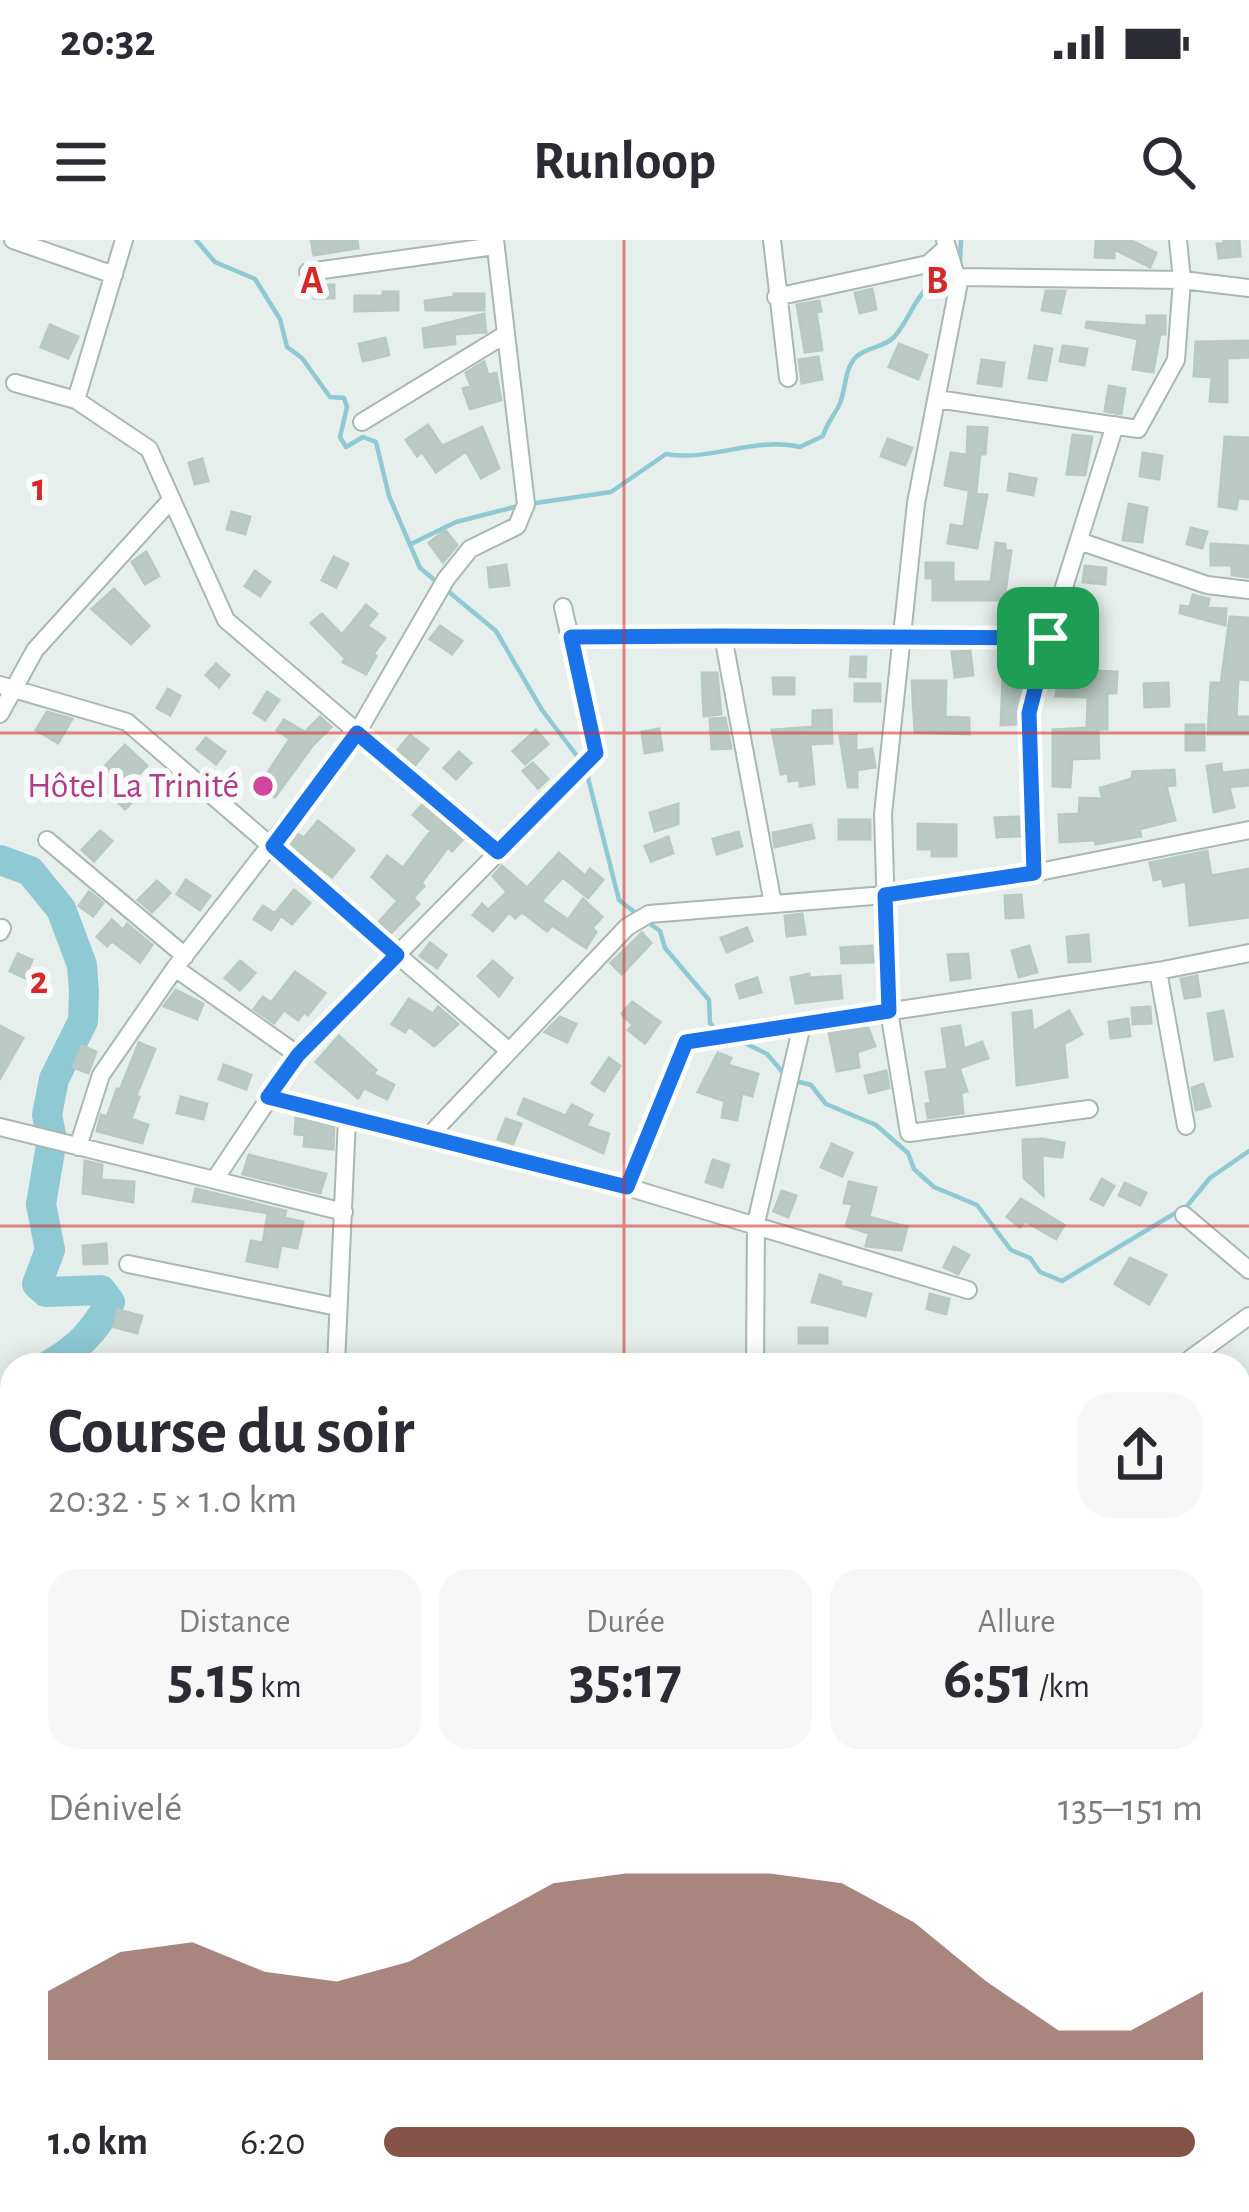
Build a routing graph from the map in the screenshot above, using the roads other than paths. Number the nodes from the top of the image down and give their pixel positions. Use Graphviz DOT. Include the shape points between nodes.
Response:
graph roads {
  1 [pos="13,240"];
  2 [pos="124,240"];
  3 [pos="772,240"];
  4 [pos="1178,240"];
  5 [pos="495,243"];
  6 [pos="952,261"];
  7 [pos="308,272"];
  8 [pos="114,274"];
  9 [pos="1182,280"];
  10 [pos="1249,288"];
  11 [pos="776,297"];
  12 [pos="506,334"];
  13 [pos="788,378"];
  14 [pos="15,383"];
  15 [pos="937,399"];
  16 [pos="76,400"];
  17 [pos="362,422"];
  18 [pos="1115,425"];
  19 [pos="170,501"];
  20 [pos="1079,542"];
  21 [pos="1249,590"];
  22 [pos="563,608"];
  23 [pos="723,636"];
  24 [pos="571,637"];
  25 [pos="902,637"];
  26 [pos="1048,638"];
  27 [pos="8,687"];
  28 [pos="0,713"];
  29 [pos="357,733"];
  30 [pos="1249,830"];
  31 [pos="47,840"];
  32 [pos="273,846"];
  33 [pos="498,852"];
  34 [pos="1034,873"];
  35 [pos="885,895"];
  36 [pos="772,904"];
  37 [pos="1249,953"];
  38 [pos="397,955"];
  39 [pos="180,962"];
  40 [pos="1158,971"];
  41 [pos="889,1011"];
  42 [pos="802,1025"];
  43 [pos="508,1050"];
  44 [pos="298,1055"];
  45 [pos="268,1097"];
  46 [pos="1089,1109"];
  47 [pos="347,1119"];
  48 [pos="1186,1126"];
  49 [pos="0,1127"];
  50 [pos="427,1138"];
  51 [pos="73,1146"];
  52 [pos="215,1179"];
  53 [pos="627,1187"];
  54 [pos="344,1212"];
  55 [pos="1184,1215"];
  56 [pos="756,1223"];
  57 [pos="128,1264"];
  58 [pos="1249,1270"];
  59 [pos="968,1290"];
  60 [pos="337,1307"];
  61 [pos="1249,1316"];
  62 [pos="336,1353"];
  63 [pos="759,1353"];
  64 [pos="1197,1353"];
  1 -- 8 [label="street"];
  2 -- 8 [label="street"];
  3 -- 11 [label="street"];
  4 -- 9 [label="street"];
  5 -- 7 [label="street"];
  5 -- 12 [label="street"];
  6 -- 9 [label="street"];
  6 -- 11 [label="street"];
  6 -- 15 [label="street"];
  8 -- 16 [label="street"];
  9 -- 10 [label="street"];
  9 -- 18 [label="street" via="1176,360 1138,429"];
  11 -- 13 [label="street"];
  12 -- 17 [label="street"];
  12 -- 29 [label="street" via="526,505 518,526 470,549 442,585"];
  14 -- 16 [label="street"];
  15 -- 18 [label="street"];
  15 -- 25 [label="street"];
  16 -- 19 [label="street" via="148,449"];
  18 -- 20 [label="street"];
  19 -- 27 [label="street"];
  19 -- 29 [label="street" via="226,620"];
  20 -- 21 [label="street" via="1207,585"];
  20 -- 26 [label="street"];
  22 -- 24 [label="street"];
  23 -- 24 [label="street"];
  23 -- 25 [label="street"];
  23 -- 36 [label="street"];
  24 -- 33 [label="street" via="596,753"];
  25 -- 26 [label="street"];
  25 -- 35 [label="street" via="883,814"];
  26 -- 34 [label="street" via="1029,713"];
  27 -- 28 [label="street"];
  27 -- 32 [label="street" via="127,722"];
  29 -- 32 [label="street"];
  29 -- 33 [label="street"];
  30 -- 34 [label="street"];
  31 -- 39 [label="street"];
  32 -- 38 [label="street"];
  32 -- 39 [label="street"];
  33 -- 38 [label="street"];
  34 -- 35 [label="street"];
  35 -- 36 [label="street"];
  35 -- 41 [label="street"];
  36 -- 43 [label="street" via="643,917"];
  37 -- 40 [label="street"];
  38 -- 43 [label="street"];
  38 -- 44 [label="street"];
  39 -- 44 [label="street"];
  39 -- 51 [label="street" via="101,1076"];
  40 -- 41 [label="street"];
  40 -- 48 [label="street"];
  41 -- 42 [label="street"];
  41 -- 46 [label="street" via="909,1133"];
  42 -- 53 [label="street" via="686,1042"];
  42 -- 56 [label="street"];
  43 -- 50 [label="street"];
  44 -- 45 [label="street"];
  45 -- 47 [label="street"];
  45 -- 52 [label="street"];
  47 -- 50 [label="street"];
  47 -- 54 [label="street"];
  49 -- 51 [label="street"];
  50 -- 53 [label="street"];
  51 -- 52 [label="street"];
  52 -- 54 [label="street"];
  53 -- 56 [label="street"];
  54 -- 60 [label="street"];
  55 -- 58 [label="street"];
  56 -- 59 [label="street"];
  56 -- 63 [label="street"];
  57 -- 60 [label="street"];
  60 -- 62 [label="street"];
  61 -- 64 [label="street"];
}
